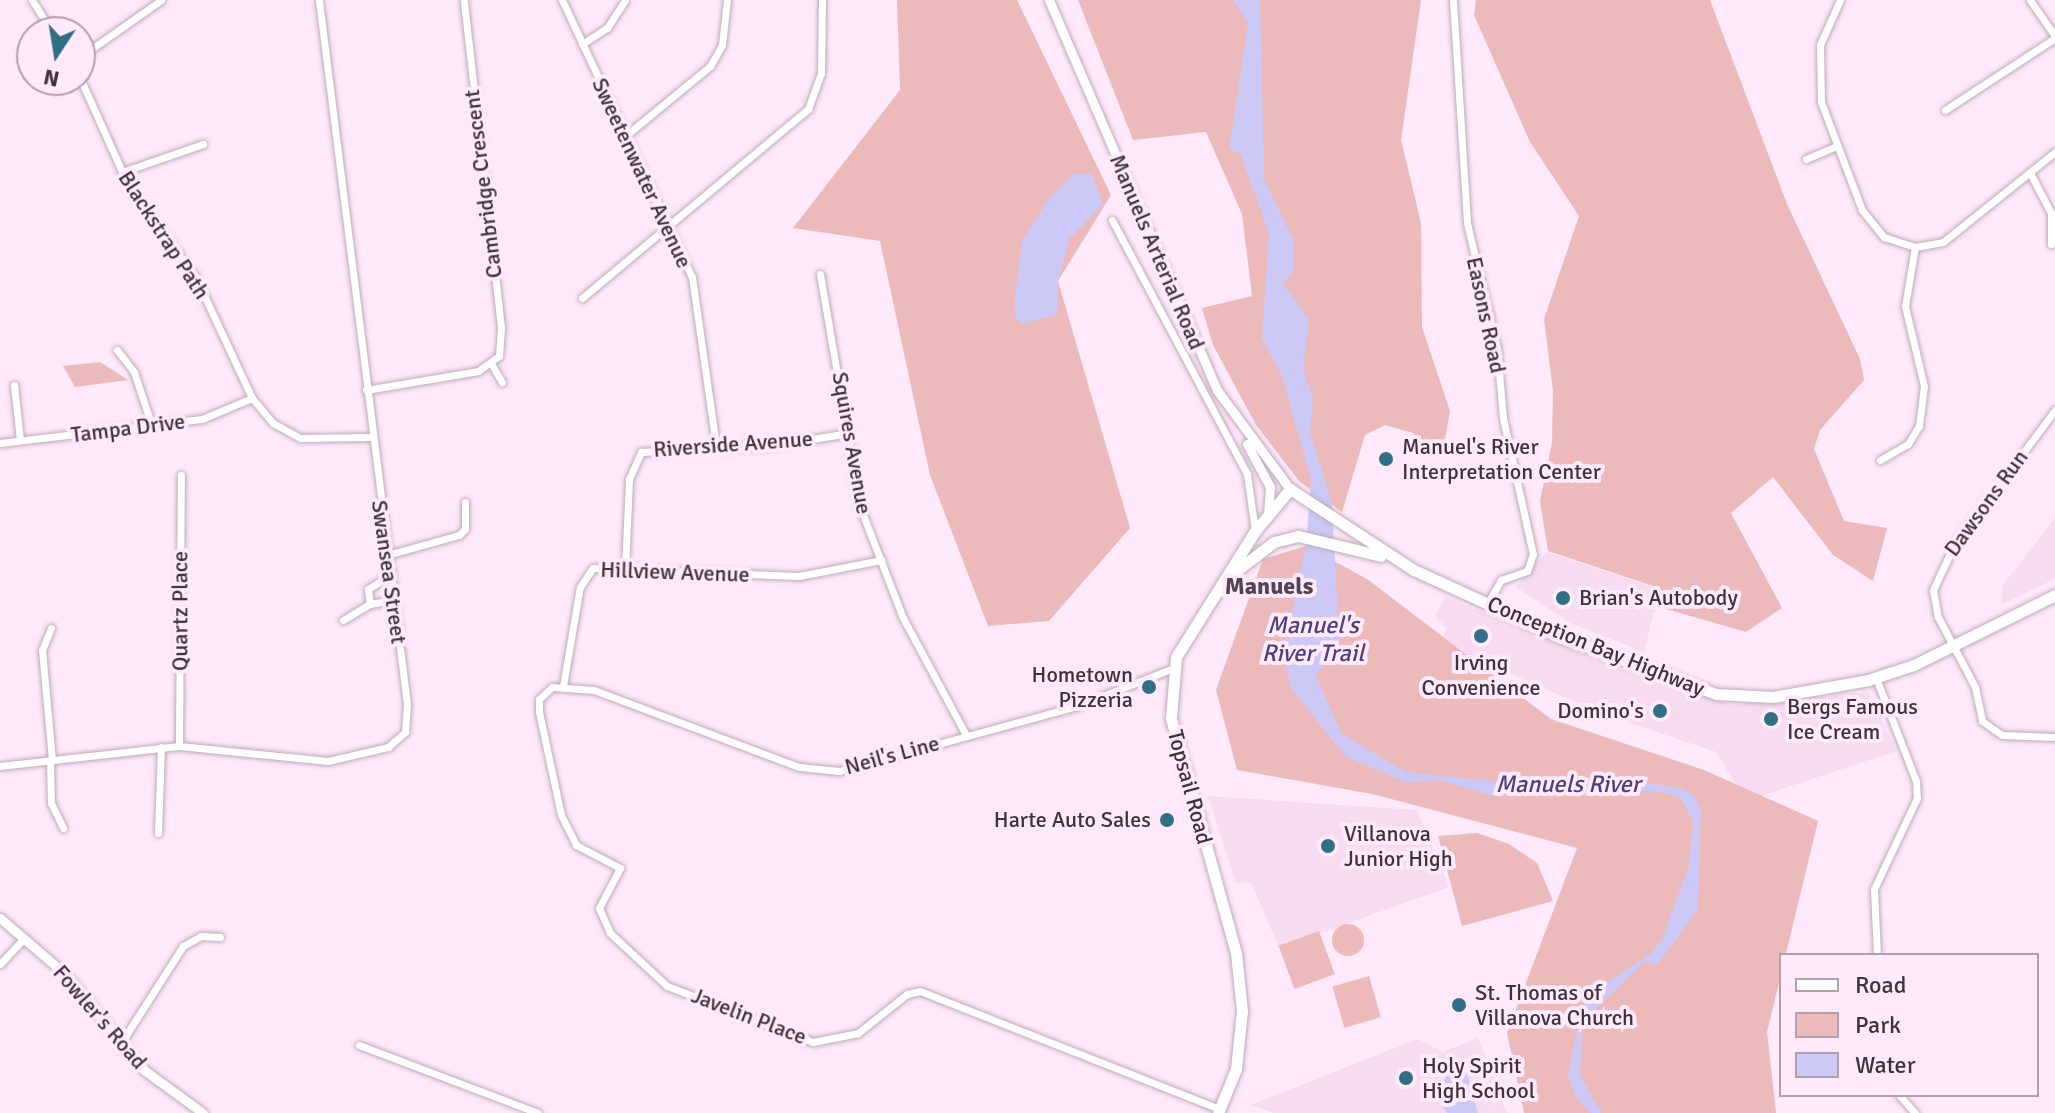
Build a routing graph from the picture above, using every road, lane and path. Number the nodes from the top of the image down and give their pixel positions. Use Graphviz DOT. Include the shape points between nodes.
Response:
graph roads {
  1 [pos="161,0"];
  2 [pos="319,0"];
  3 [pos="464,0"];
  4 [pos="562,0"];
  5 [pos="625,0"];
  6 [pos="727,0"];
  7 [pos="822,0"];
  8 [pos="1049,0"];
  9 [pos="1453,0"];
  10 [pos="1840,0"];
  11 [pos="2030,0"];
  12 [pos="2055,37"];
  13 [pos="582,44"];
  14 [pos="96,46"];
  15 [pos="88,96"];
  16 [pos="1945,110"];
  17 [pos="624,137"];
  18 [pos="203,144"];
  19 [pos="1836,146"];
  20 [pos="2055,152"];
  21 [pos="1806,159"];
  22 [pos="122,172"];
  23 [pos="2030,173"];
  24 [pos="1112,220"];
  25 [pos="667,223"];
  26 [pos="2051,244"];
  27 [pos="1915,247"];
  28 [pos="820,274"];
  29 [pos="582,298"];
  30 [pos="117,350"];
  31 [pos="492,365"];
  32 [pos="502,382"];
  33 [pos="14,385"];
  34 [pos="366,390"];
  35 [pos="252,398"];
  36 [pos="2055,410"];
  37 [pos="152,426"];
  38 [pos="1241,429"];
  39 [pos="849,433"];
  40 [pos="371,437"];
  41 [pos="20,440"];
  42 [pos="0,443"];
  43 [pos="716,446"];
  44 [pos="1880,460"];
  45 [pos="181,475"];
  46 [pos="1290,489"];
  47 [pos="465,502"];
  48 [pos="1268,515"];
  49 [pos="1255,531"];
  50 [pos="387,555"];
  51 [pos="881,560"];
  52 [pos="1397,561"];
  53 [pos="625,568"];
  54 [pos="390,575"];
  55 [pos="1223,582"];
  56 [pos="2055,595"];
  57 [pos="393,600"];
  58 [pos="370,604"];
  59 [pos="1487,604"];
  60 [pos="343,620"];
  61 [pos="51,628"];
  62 [pos="1954,646"];
  63 [pos="1176,667"];
  64 [pos="1876,678"];
  65 [pos="563,686"];
  66 [pos="966,735"];
  67 [pos="2055,737"];
  68 [pos="179,746"];
  69 [pos="161,747"];
  70 [pos="51,760"];
  71 [pos="0,766"];
  72 [pos="63,828"];
  73 [pos="158,833"];
  74 [pos="0,918"];
  75 [pos="220,937"];
  76 [pos="24,938"];
  77 [pos="1877,953"];
  78 [pos="0,964"];
  79 [pos="121,1043"];
  80 [pos="359,1045"];
  81 [pos="1901,1097"];
  82 [pos="1219,1111"];
  83 [pos="203,1113"];
  84 [pos="538,1113"];
  85 [pos="1915,1113"];
  1 -- 14 [label="street"];
  2 -- 34 [label="street, Swansea Street"];
  3 -- 31 [label="street, Cambridge Crescent" via="501,327"];
  4 -- 13 [label="street, Sweetenwater Avenue"];
  5 -- 13 [label="street" via="607,28"];
  6 -- 17 [label="street" via="722,45 710,66"];
  7 -- 25 [label="street" via="819,83 808,109"];
  8 -- 38 [label="main road, Manuels Arterial Road" via="1179,307"];
  9 -- 59 [label="street, Easons Road" via="1467,223 1533,554 1527,571 1501,580"];
  10 -- 19 [label="street" via="1817,64 1821,102"];
  11 -- 12 [label="street"];
  12 -- 16 [label="street"];
  13 -- 17 [label="street, Sweetenwater Avenue"];
  15 -- 22 [label="street, Blackstrap Path"];
  17 -- 25 [label="street, Sweetenwater Avenue"];
  18 -- 22 [label="street"];
  19 -- 21 [label="street"];
  19 -- 27 [label="street" via="1871,225 1891,241"];
  20 -- 23 [label="street"];
  22 -- 35 [label="street, Blackstrap Path" via="196,278"];
  23 -- 26 [label="street" via="2051,213"];
  23 -- 27 [label="street" via="1950,238"];
  24 -- 49 [label="street" via="1247,474"];
  25 -- 29 [label="street"];
  25 -- 43 [label="street, Sweetenwater Avenue" via="694,285"];
  27 -- 44 [label="street" via="1905,306 1924,386 1919,426 1908,444"];
  28 -- 39 [label="street, Squires Avenue"];
  30 -- 37 [label="street" via="134,372"];
  31 -- 32 [label="street"];
  31 -- 34 [label="street"];
  33 -- 41 [label="street"];
  34 -- 40 [label="street, Swansea Street"];
  35 -- 37 [label="street, Tampa Drive" via="212,416"];
  35 -- 40 [label="street, Blackstrap Path" via="273,423 300,438"];
  36 -- 62 [label="street, Dawsons Run" via="1936,578 1934,605"];
  37 -- 41 [label="street, Tampa Drive"];
  38 -- 46 [label="main road, Manuels Arterial Road"];
  38 -- 48 [label="main road" via="1270,487"];
  39 -- 43 [label="street, Riverside Avenue" via="788,444"];
  39 -- 51 [label="street, Squires Avenue" via="860,507"];
  40 -- 50 [label="street, Swansea Street"];
  41 -- 42 [label="street, Tampa Drive"];
  43 -- 53 [label="street, Riverside Avenue" via="654,447 637,455 629,479"];
  45 -- 68 [label="street, Quartz Place"];
  46 -- 48 [label="main road, Topsail Road"];
  46 -- 52 [label="main road, Conception Bay Highway"];
  47 -- 50 [label="street" via="465,529 459,535"];
  48 -- 49 [label="main road, Topsail Road"];
  49 -- 55 [label="main road, Topsail Road"];
  50 -- 54 [label="street, Swansea Street"];
  51 -- 53 [label="street, Hillview Avenue" via="799,576"];
  51 -- 66 [label="street, Squires Avenue" via="909,631"];
  52 -- 55 [label="main road" via="1298,536 1274,542"];
  52 -- 59 [label="main road, Conception Bay Highway"];
  53 -- 65 [label="street, Hillview Avenue" via="597,566 584,576"];
  54 -- 57 [label="street, Swansea Street"];
  54 -- 58 [label="street" via="368,589"];
  55 -- 63 [label="main road, Topsail Road"];
  56 -- 62 [label="main road, Conception Bay Highway"];
  57 -- 58 [label="street"];
  57 -- 68 [label="street, Swansea Street" via="408,716 397,742 319,762"];
  58 -- 60 [label="street"];
  59 -- 64 [label="main road, Conception Bay Highway" via="1716,694 1773,697"];
  61 -- 70 [label="street" via="42,650"];
  62 -- 64 [label="main road, Conception Bay Highway"];
  62 -- 67 [label="street, Dawsons Run" via="1975,687 1982,721 2002,735"];
  63 -- 66 [label="street, Neil's Line" via="1077,706"];
  63 -- 82 [label="main road, Topsail Road" via="1171,718 1236,953 1242,1011 1236,1069"];
  64 -- 77 [label="street" via="1916,781 1917,798 1874,889"];
  65 -- 66 [label="street, Neil's Line" via="641,704 799,767 849,769"];
  65 -- 82 [label="street, Javelin Place" via="539,699 561,815 576,845 620,868 599,908 622,948 667,986 813,1042 858,1033 907,994 925,992"];
  68 -- 69 [label="street, Swansea Street"];
  69 -- 70 [label="street, Swansea Street"];
  69 -- 73 [label="street"];
  70 -- 71 [label="street, Swansea Street"];
  70 -- 72 [label="street" via="51,803"];
  74 -- 76 [label="main road, Fowler's Road"];
  75 -- 79 [label="street" via="201,936 183,946"];
  76 -- 78 [label="street"];
  76 -- 79 [label="main road, Fowler's Road" via="65,974"];
  79 -- 83 [label="main road, Fowler's Road" via="149,1074"];
  80 -- 84 [label="street"];
  81 -- 85 [label="street"];
}
